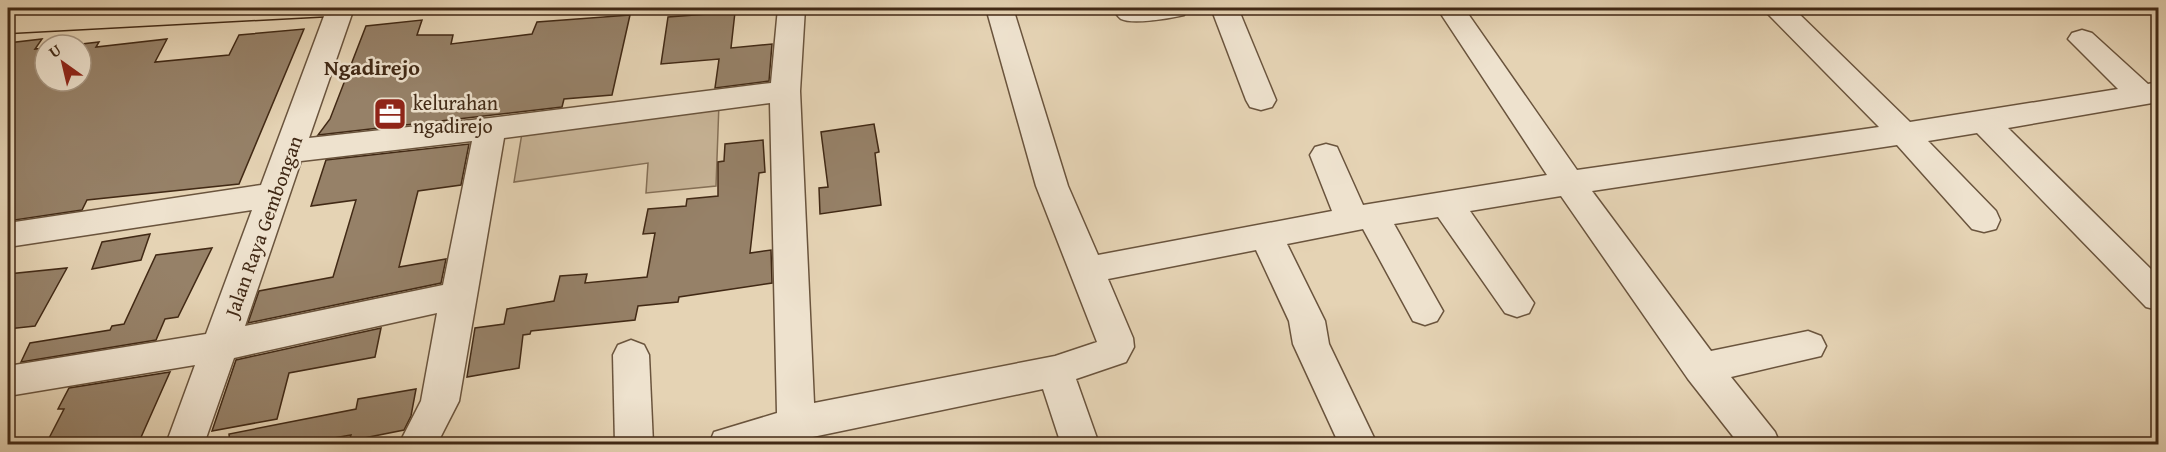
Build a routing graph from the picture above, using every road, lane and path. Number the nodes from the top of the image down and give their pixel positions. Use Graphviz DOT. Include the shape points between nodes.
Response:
graph roads {
  1 [pos="329,8"];
  2 [pos="340,8"];
  3 [pos="792,8"];
  4 [pos="999,8"];
  5 [pos="1126,8"];
  6 [pos="1224,8"];
  7 [pos="1450,8"];
  8 [pos="1778,8"];
  9 [pos="1174,9"];
  10 [pos="8,24"];
  11 [pos="2082,39"];
  12 [pos="784,91"];
  13 [pos="2150,93"];
  14 [pos="1262,100"];
  15 [pos="1984,122"];
  16 [pos="490,129"];
  17 [pos="1902,132"];
  18 [pos="289,151"];
  19 [pos="1326,155"];
  20 [pos="1568,183"];
  21 [pos="274,195"];
  22 [pos="1446,203"];
  23 [pos="1362,217"];
  24 [pos="1984,220"];
  25 [pos="8,235"];
  26 [pos="1266,235"];
  27 [pos="1088,270"];
  28 [pos="458,295"];
  29 [pos="2158,297"];
  30 [pos="1518,303"];
  31 [pos="1425,311"];
  32 [pos="220,346"];
  33 [pos="1808,346"];
  34 [pos="631,355"];
  35 [pos="1701,368"];
  36 [pos="1055,371"];
  37 [pos="8,381"];
  38 [pos="796,423"];
  39 [pos="185,444"];
  40 [pos="418,444"];
  41 [pos="634,444"];
  42 [pos="728,444"];
  43 [pos="1080,444"];
  44 [pos="1358,444"];
  45 [pos="1761,444"];
  1 -- 10 [label="highway"];
  2 -- 18 [label="street, Jalan Raya Gembongan"];
  3 -- 12 [label="street"];
  4 -- 27 [label="street" via="1052,186"];
  5 -- 9 [label="street" via="1131,13"];
  6 -- 14 [label="street"];
  7 -- 20 [label="street"];
  8 -- 17 [label="street"];
  11 -- 13 [label="street"];
  12 -- 16 [label="street"];
  12 -- 38 [label="street"];
  13 -- 15 [label="street"];
  15 -- 17 [label="street"];
  15 -- 29 [label="street"];
  16 -- 18 [label="street"];
  16 -- 28 [label="street"];
  17 -- 20 [label="street"];
  17 -- 24 [label="street"];
  18 -- 21 [label="street, Jalan Raya Gembongan"];
  19 -- 23 [label="street"];
  20 -- 22 [label="street"];
  20 -- 35 [label="street"];
  21 -- 25 [label="street"];
  21 -- 32 [label="street, Jalan Raya Gembongan"];
  22 -- 23 [label="street"];
  22 -- 30 [label="street"];
  23 -- 26 [label="street"];
  23 -- 31 [label="street"];
  26 -- 27 [label="street"];
  26 -- 44 [label="street"];
  27 -- 36 [label="street" via="1116,347 1106,356"];
  28 -- 32 [label="street"];
  28 -- 40 [label="street" via="440,401"];
  32 -- 37 [label="street"];
  32 -- 39 [label="street, Jalan Raya Gembongan"];
  33 -- 35 [label="street"];
  34 -- 41 [label="street"];
  35 -- 45 [label="street"];
  36 -- 38 [label="street"];
  36 -- 43 [label="street"];
  38 -- 42 [label="street"];
}
